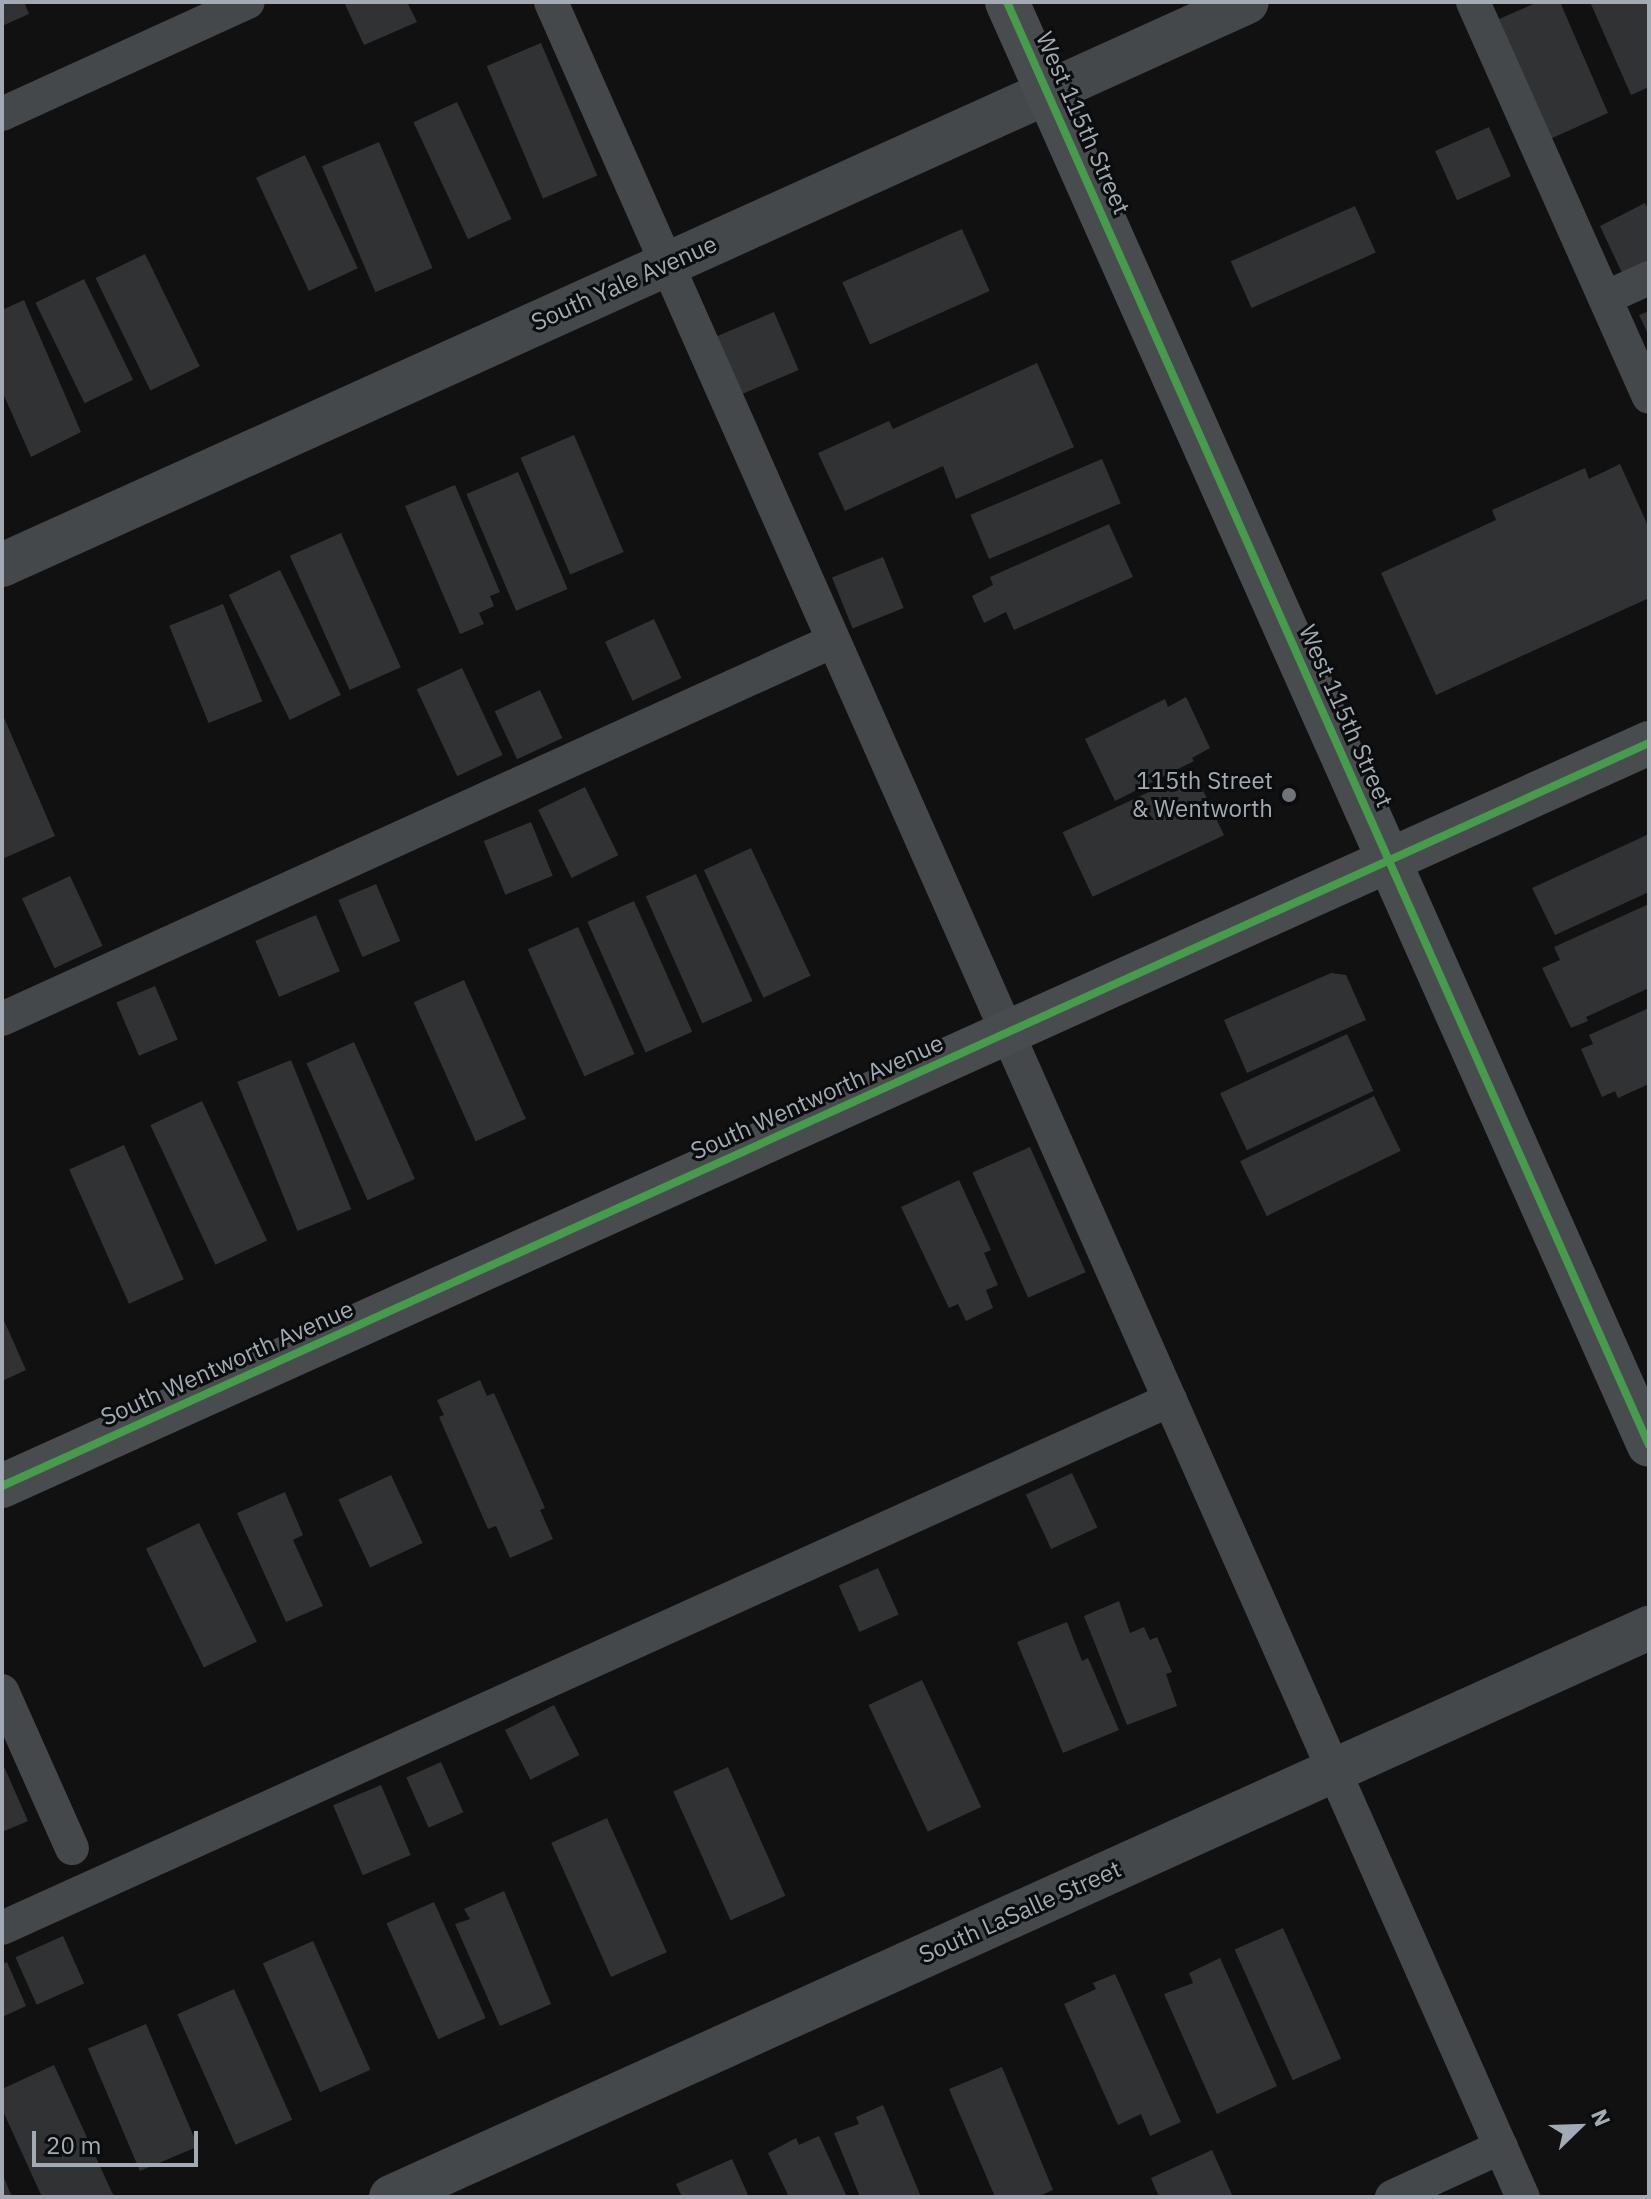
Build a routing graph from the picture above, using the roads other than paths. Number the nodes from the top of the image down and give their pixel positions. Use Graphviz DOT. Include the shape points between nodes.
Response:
graph roads {
  1 [pos="248,2"];
  2 [pos="551,2"];
  3 [pos="1007,2"];
  4 [pos="1247,2"];
  5 [pos="1473,2"];
  6 [pos="1047,92"];
  7 [pos="2,114"];
  8 [pos="667,264"];
  9 [pos="1649,278"];
  10 [pos="1605,298"];
  11 [pos="1649,397"];
  12 [pos="2,565"];
  13 [pos="833,641"];
  14 [pos="1649,743"];
  15 [pos="1389,861"];
  16 [pos="2,1019"];
  17 [pos="1008,1033"];
  18 [pos="1170,1400"];
  19 [pos="1649,1445"];
  20 [pos="2,1486"];
  21 [pos="1649,1628"];
  22 [pos="2,1691"];
  23 [pos="1334,1770"];
  24 [pos="72,1848"];
  25 [pos="2,1928"];
  26 [pos="1501,2147"];
  27 [pos="391,2197"];
  28 [pos="1392,2197"];
  29 [pos="1523,2197"];
  1 -- 7 [label="lane"];
  2 -- 8 [label="lane"];
  3 -- 6 [label="street, West 115th Street"];
  4 -- 6 [label="street, South Yale Avenue"];
  5 -- 10 [label="lane"];
  6 -- 8 [label="street, South Yale Avenue"];
  6 -- 15 [label="street, West 115th Street"];
  8 -- 12 [label="street, South Yale Avenue"];
  8 -- 13 [label="lane"];
  9 -- 10 [label="lane"];
  10 -- 11 [label="lane"];
  13 -- 16 [label="lane"];
  13 -- 17 [label="lane"];
  14 -- 15 [label="street, South Wentworth Avenue"];
  15 -- 17 [label="street, South Wentworth Avenue"];
  15 -- 19 [label="street, West 115th Street"];
  17 -- 18 [label="lane"];
  17 -- 20 [label="street, South Wentworth Avenue"];
  18 -- 23 [label="lane"];
  18 -- 25 [label="lane"];
  21 -- 23 [label="street, South LaSalle Street"];
  22 -- 24 [label="lane"];
  23 -- 26 [label="lane"];
  23 -- 27 [label="street, South LaSalle Street"];
  26 -- 28 [label="lane"];
  26 -- 29 [label="lane"];
}
